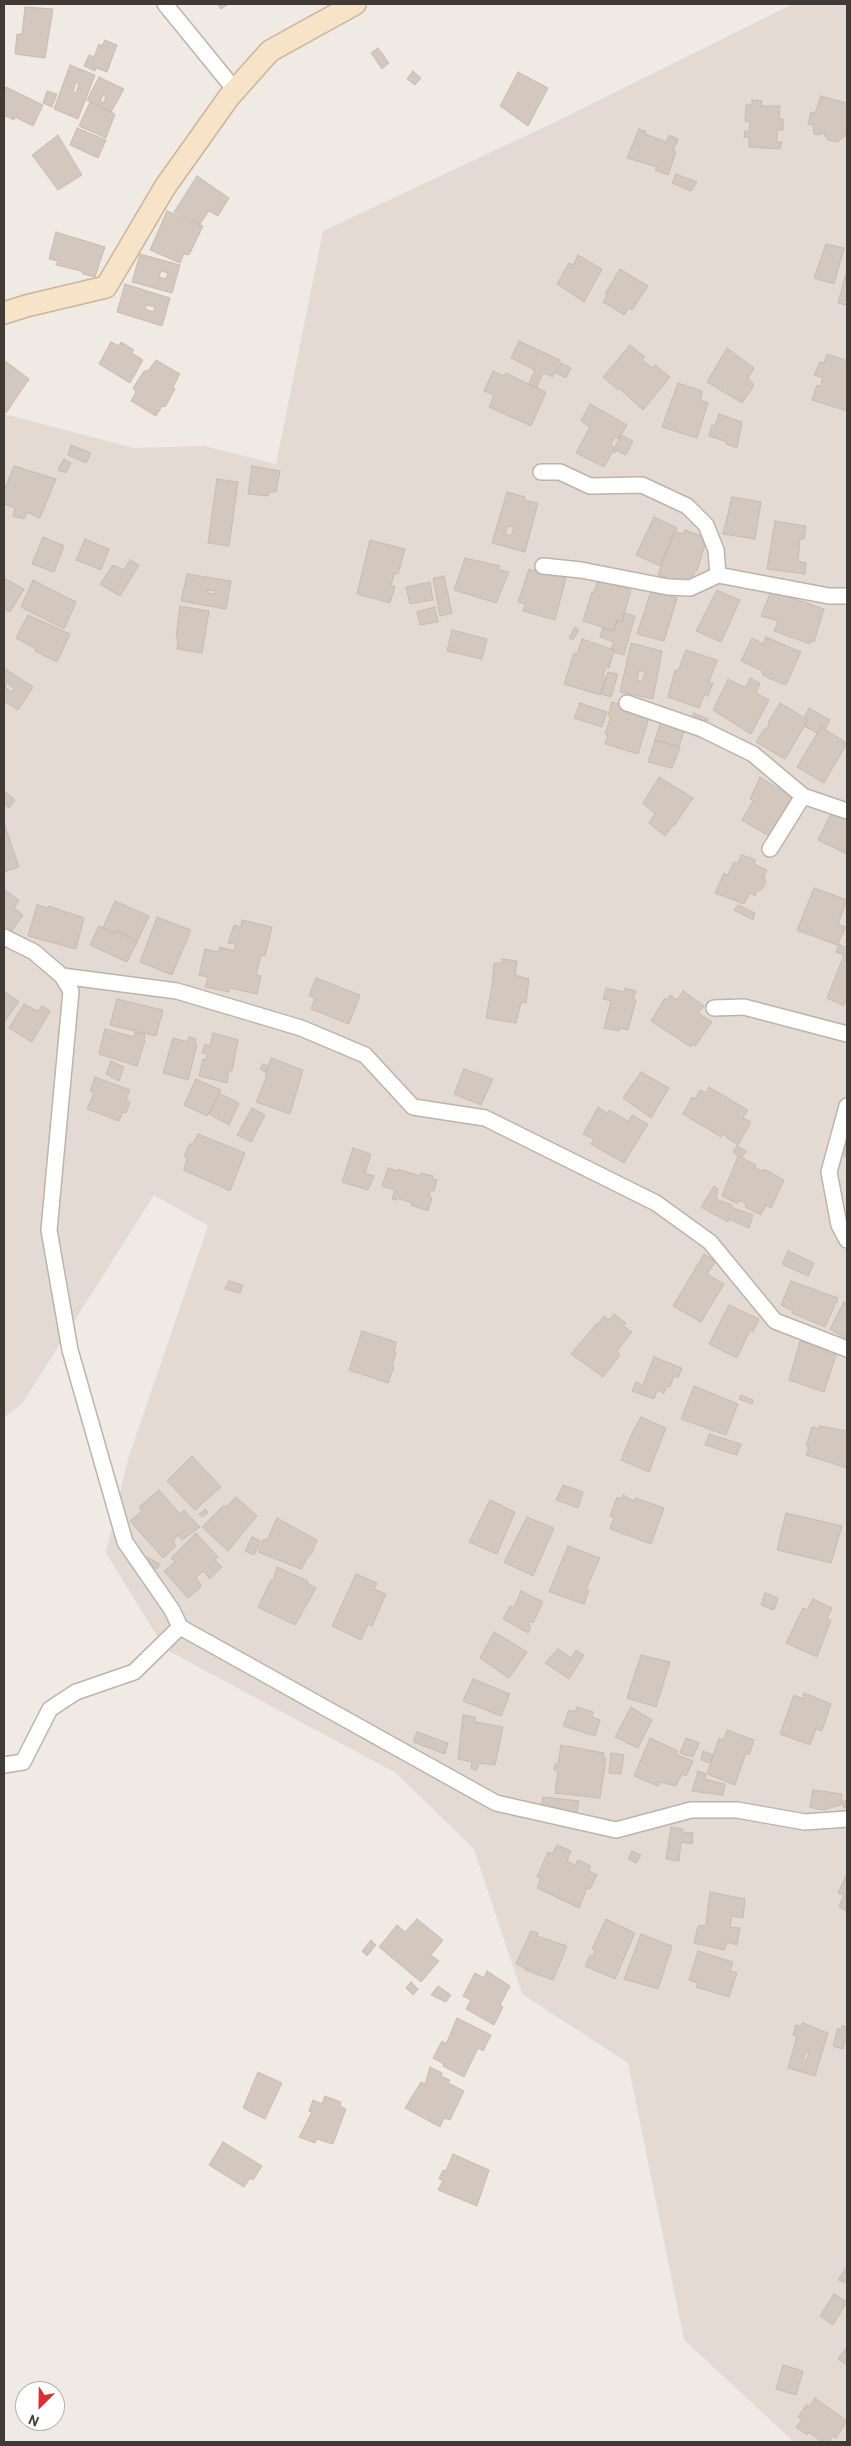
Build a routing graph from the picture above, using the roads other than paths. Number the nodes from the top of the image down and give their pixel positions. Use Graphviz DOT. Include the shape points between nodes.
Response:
graph roads {
  1 [pos="165,4"];
  2 [pos="355,4"];
  3 [pos="235,90"];
  4 [pos="4,313"];
  5 [pos="541,472"];
  6 [pos="543,566"];
  7 [pos="718,575"];
  8 [pos="847,596"];
  9 [pos="627,703"];
  10 [pos="803,796"];
  11 [pos="847,811"];
  12 [pos="770,848"];
  13 [pos="4,937"];
  14 [pos="62,976"];
  15 [pos="714,1008"];
  16 [pos="847,1034"];
  17 [pos="847,1106"];
  18 [pos="847,1240"];
  19 [pos="847,1349"];
  20 [pos="180,1627"];
  21 [pos="4,1765"];
  22 [pos="847,1819"];
  1 -- 3 [label="street"];
  2 -- 3 [label="street" via="270,51"];
  3 -- 4 [label="street" via="165,187 106,287"];
  5 -- 7 [label="street" via="560,472 590,486 642,485 687,506 706,526 716,550"];
  6 -- 7 [label="street" via="668,587 690,588"];
  7 -- 8 [label="street" via="830,596"];
  9 -- 10 [label="street" via="702,729 753,754"];
  10 -- 11 [label="street"];
  10 -- 12 [label="street"];
  13 -- 14 [label="street" via="34,952"];
  14 -- 19 [label="street" via="177,991 301,1028 365,1055 413,1108 485,1118 656,1203 710,1242 775,1321"];
  14 -- 20 [label="street" via="71,991 49,1230 70,1350 125,1542 172,1610"];
  15 -- 16 [label="street" via="744,1007"];
  17 -- 18 [label="street" via="829,1172 839,1225"];
  20 -- 21 [label="street" via="134,1672 76,1692 50,1709 23,1762"];
  20 -- 22 [label="street" via="496,1803 616,1830 691,1810 737,1810 805,1822"];
}
